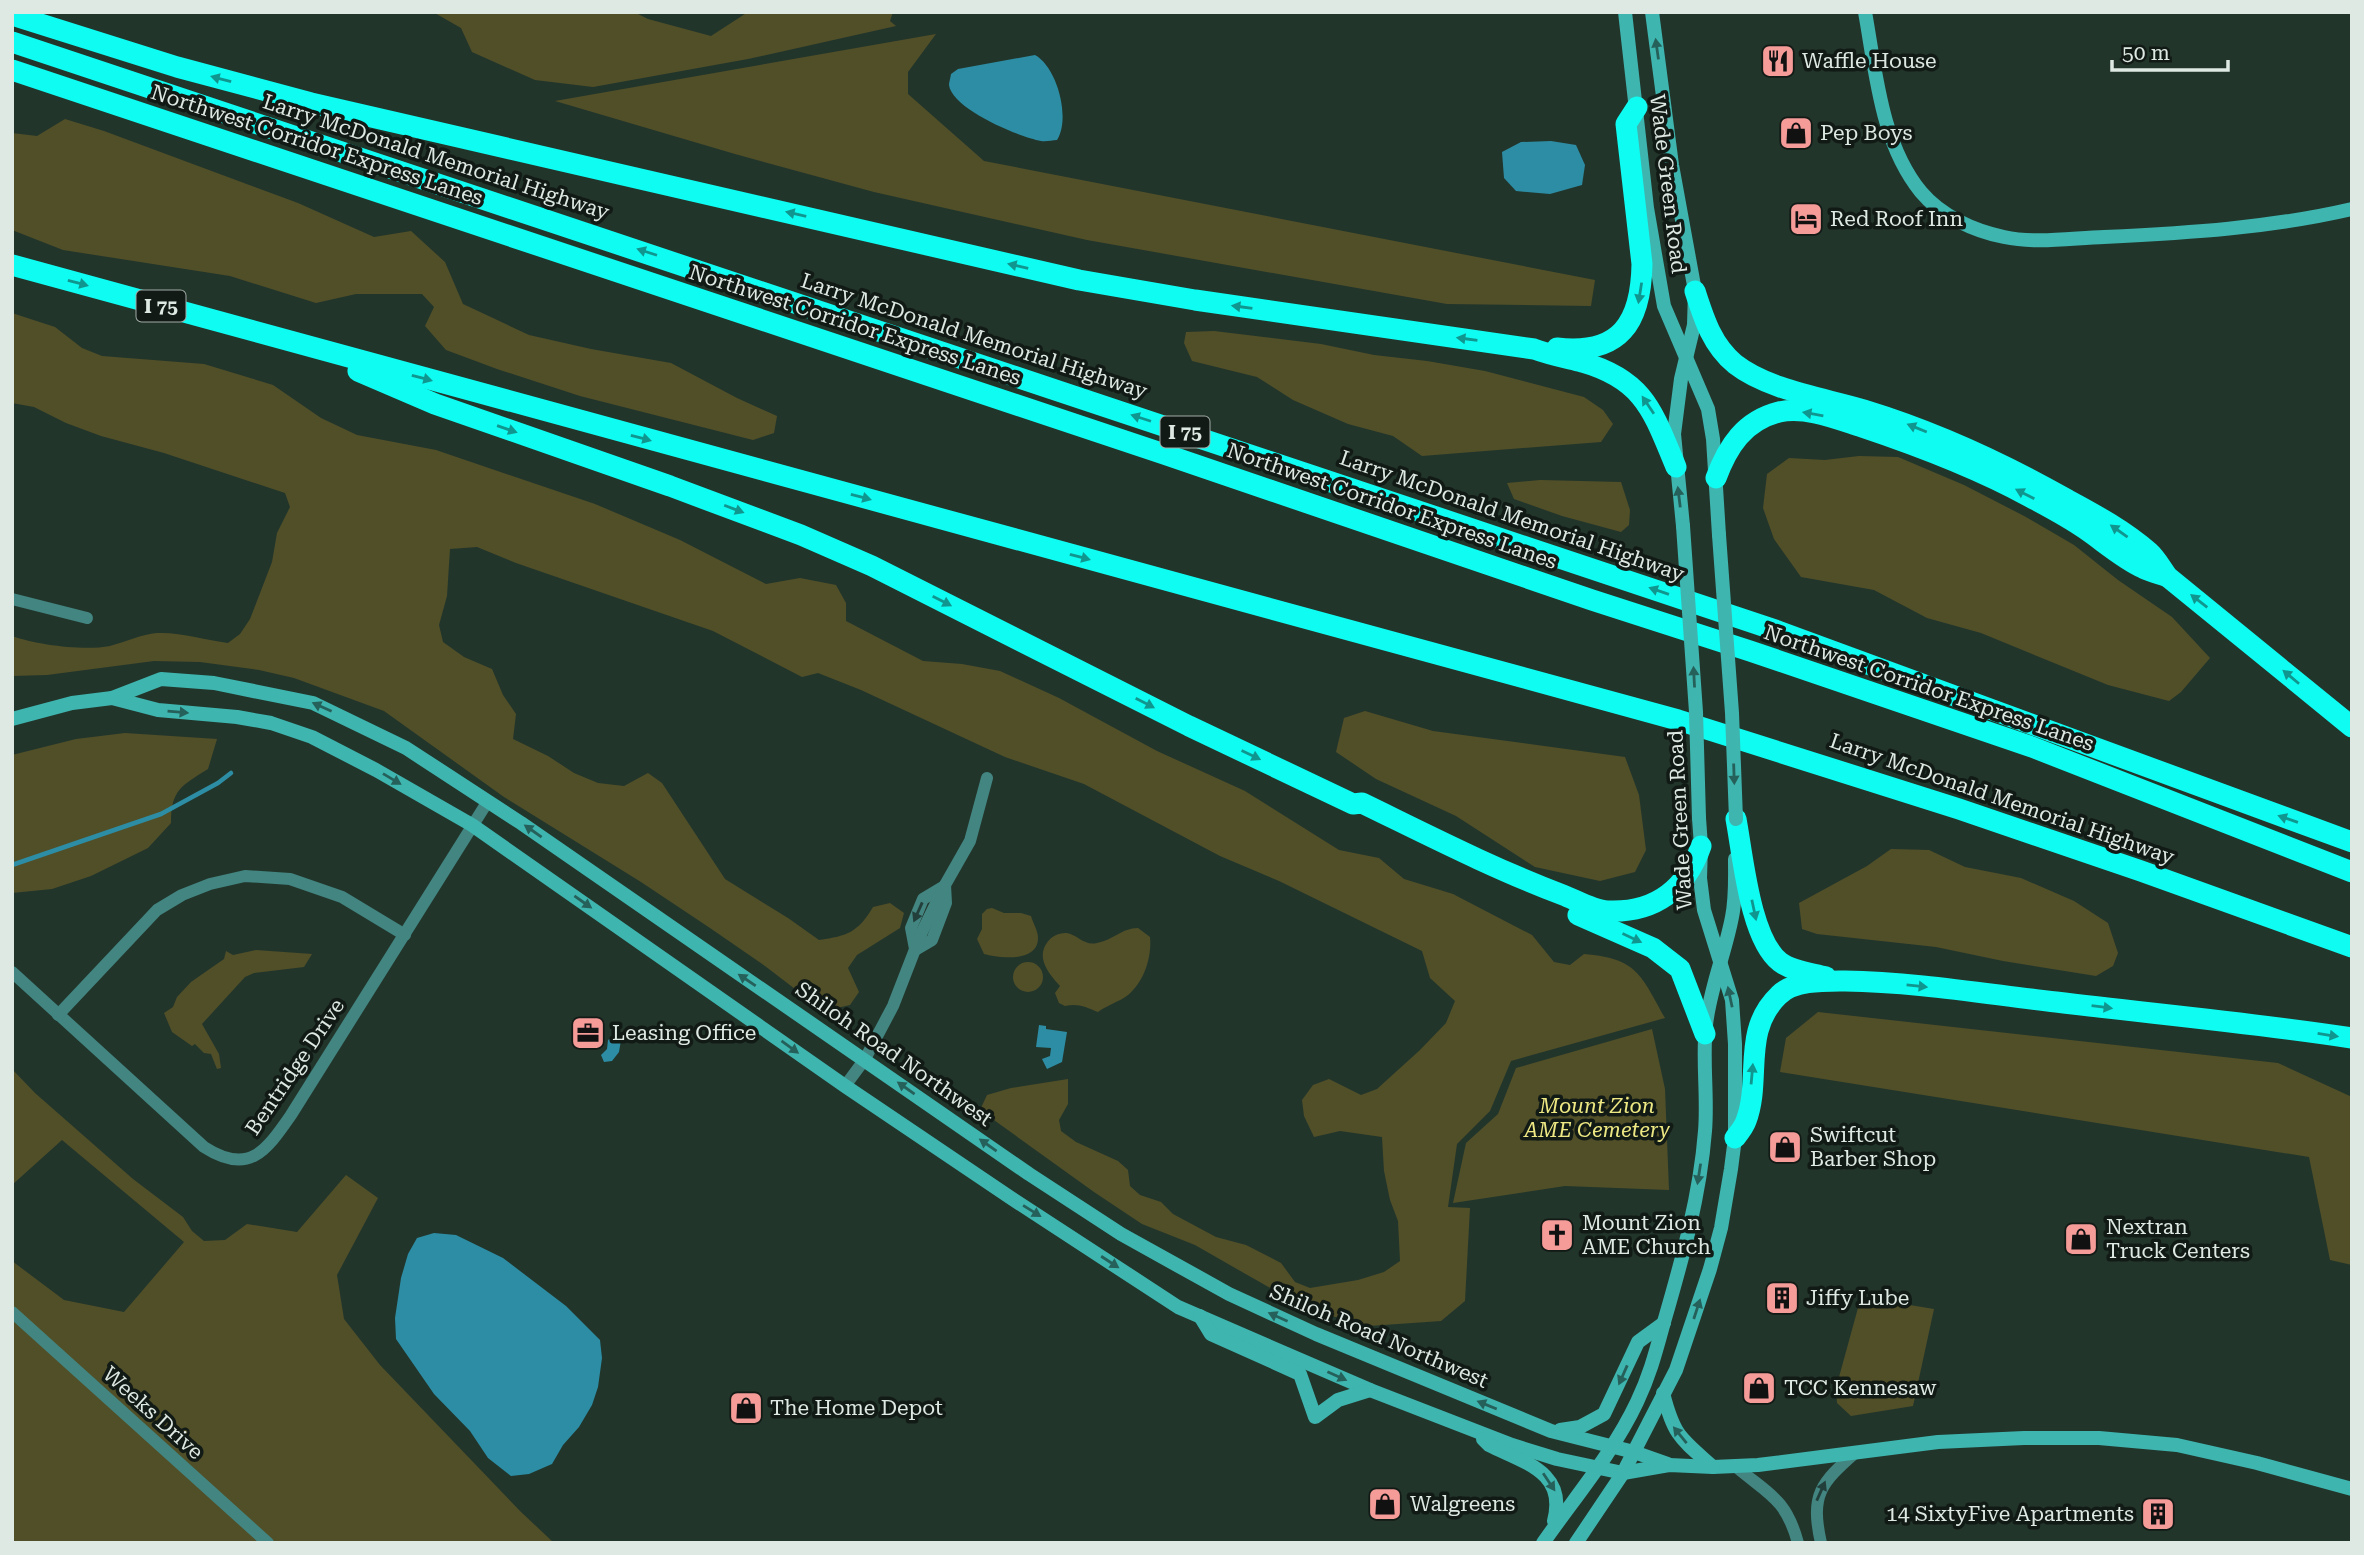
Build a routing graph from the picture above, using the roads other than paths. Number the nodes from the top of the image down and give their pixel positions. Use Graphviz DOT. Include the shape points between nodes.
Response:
graph roads {
  1 [pos="1625,12"];
  2 [pos="1652,12"];
  3 [pos="1864,12"];
  4 [pos="12,15"];
  5 [pos="12,42"];
  6 [pos="12,70"];
  7 [pos="1637,107"];
  8 [pos="2352,209"];
  9 [pos="12,265"];
  10 [pos="1695,291"];
  11 [pos="309,347"];
  12 [pos="1534,349"];
  13 [pos="1686,356"];
  14 [pos="1676,467"];
  15 [pos="1716,478"];
  16 [pos="2168,577"];
  17 [pos="12,599"];
  18 [pos="87,618"];
  19 [pos="111,698"];
  20 [pos="12,719"];
  21 [pos="2352,727"];
  22 [pos="987,778"];
  23 [pos="488,801"];
  24 [pos="1353,804"];
  25 [pos="1736,820"];
  26 [pos="472,825"];
  27 [pos="2352,842"];
  28 [pos="1701,846"];
  29 [pos="2352,872"];
  30 [pos="945,885"];
  31 [pos="405,935"];
  32 [pos="2352,947"];
  33 [pos="915,950"];
  34 [pos="1720,963"];
  35 [pos="12,972"];
  36 [pos="1843,981"];
  37 [pos="58,1015"];
  38 [pos="1705,1034"];
  39 [pos="2352,1038"];
  40 [pos="865,1059"];
  41 [pos="845,1086"];
  42 [pos="1735,1138"];
  43 [pos="12,1312"];
  44 [pos="1200,1316"];
  45 [pos="1664,1323"];
  46 [pos="1370,1390"];
  47 [pos="1663,1393"];
  48 [pos="1474,1430"];
  49 [pos="1551,1431"];
  50 [pos="1611,1446"];
  51 [pos="1634,1452"];
  52 [pos="1856,1452"];
  53 [pos="1669,1465"];
  54 [pos="1713,1466"];
  55 [pos="1735,1466"];
  56 [pos="1597,1467"];
  57 [pos="1623,1473"];
  58 [pos="2352,1489"];
  59 [pos="1552,1530"];
  60 [pos="268,1543"];
  61 [pos="1543,1543"];
  62 [pos="1576,1543"];
  63 [pos="1798,1543"];
  64 [pos="1821,1543"];
  1 -- 7 [label="street, Wade Green Road"];
  10 -- 2 [label="street, Wade Green Road, one-way" via="1672,165"];
  3 -- 8 [label="street" via="1896,152 1923,194 1960,222 2005,237 2071,238 2270,225"];
  12 -- 4 [label="highway, one-way" via="1079,280 324,107"];
  27 -- 5 [label="highway, Larry McDonald Memorial Highway / I 75, one-way" via="1778,632"];
  6 -- 29 [label="highway, Northwest Corridor Express Lanes" via="2032,747"];
  7 -- 12 [label="highway, one-way" via="1626,124 1642,264 1637,310 1622,333 1599,346"];
  7 -- 13 [label="street, Wade Green Road" via="1647,208 1664,306"];
  9 -- 11 [label="highway, Larry McDonald Memorial Highway / I 75, one-way"];
  10 -- 13 [label="street, Wade Green Road" via="1694,325"];
  16 -- 10 [label="highway, one-way" via="2150,553 2099,517 1986,456 1891,418 1786,388 1738,366 1713,339"];
  11 -- 24 [label="highway, one-way" via="435,404 801,535"];
  11 -- 32 [label="highway, Larry McDonald Memorial Highway / I 75, one-way" via="1678,720 1972,813"];
  14 -- 12 [label="highway, one-way" via="1652,411 1631,385 1584,363"];
  13 -- 14 [label="street, Wade Green Road" via="1676,409"];
  13 -- 15 [label="street, Wade Green Road" via="1708,409"];
  28 -- 14 [label="street, Wade Green Road, one-way, bridge" via="1693,661"];
  16 -- 15 [label="highway, one-way" via="2141,568 2082,527 1984,475 1929,451 1821,415 1790,411 1759,420 1736,438"];
  15 -- 25 [label="street, Wade Green Road, one-way, bridge"];
  21 -- 16 [label="highway, one-way"];
  17 -- 18 [label="street"];
  19 -- 20 [label="street, Shiloh Road Northwest"];
  23 -- 19 [label="street, Shiloh Road Northwest, one-way" via="407,748 313,703 214,683 161,679"];
  19 -- 26 [label="street, Shiloh Road Northwest, one-way" via="158,710 271,723 312,737"];
  22 -- 30 [label="street" via="970,841"];
  23 -- 26 [label="street, Bentridge Drive"];
  40 -- 23 [label="street, Shiloh Road Northwest, one-way"];
  24 -- 28 [label="highway" via="1362,803 1543,888 1605,911 1637,909 1662,899 1694,867"];
  24 -- 38 [label="highway, one-way" via="1359,816 1484,876 1653,948 1680,970"];
  25 -- 34 [label="street, Wade Green Road" via="1734,904"];
  25 -- 36 [label="highway, one-way" via="1755,919 1768,950 1781,963"];
  26 -- 31 [label="street, Bentridge Drive"];
  26 -- 41 [label="street, Shiloh Road Northwest, one-way"];
  28 -- 34 [label="street, Wade Green Road" via="1704,910"];
  30 -- 33 [label="street" via="946,903 932,940"];
  30 -- 33 [label="street, one-way" via="923,900 911,928"];
  31 -- 37 [label="street" via="342,897 290,878 244,876 209,884 157,910"];
  31 -- 37 [label="street, Bentridge Drive" via="273,1141 243,1160 222,1159 204,1147"];
  33 -- 40 [label="street"];
  34 -- 38 [label="street"];
  42 -- 34 [label="street, one-way" via="1732,1000"];
  35 -- 37 [label="street, Bentridge Drive"];
  36 -- 39 [label="highway, one-way" via="1978,992"];
  42 -- 36 [label="highway, one-way" via="1746,1123 1755,1049 1768,1007 1788,988"];
  38 -- 45 [label="street, one-way" via="1701,1161 1691,1222"];
  40 -- 41 [label="street"];
  49 -- 40 [label="street, Shiloh Road Northwest, one-way" via="1229,1294 1112,1228"];
  41 -- 44 [label="street, Shiloh Road Northwest, one-way" via="1178,1307"];
  47 -- 42 [label="street, one-way" via="1676,1370 1710,1269"];
  43 -- 60 [label="street, Weeks Drive"];
  44 -- 46 [label="street, Shiloh Road Northwest, one-way"];
  44 -- 46 [label="street" via="1211,1334 1300,1374 1315,1417 1338,1399"];
  45 -- 49 [label="street, one-way" via="1638,1342 1604,1414 1580,1427"];
  45 -- 50 [label="street" via="1637,1404"];
  46 -- 48 [label="street, Shiloh Road Northwest"];
  47 -- 51 [label="street"];
  54 -- 47 [label="street, one-way" via="1677,1434"];
  48 -- 56 [label="street, Shiloh Road Northwest" via="1558,1459"];
  48 -- 59 [label="street, one-way" via="1489,1445 1545,1474 1558,1506"];
  49 -- 50 [label="street, Shiloh Road Northwest"];
  50 -- 51 [label="street, Shiloh Road Northwest"];
  50 -- 56 [label="street"];
  51 -- 53 [label="street, Shiloh Road Northwest"];
  51 -- 57 [label="street"];
  52 -- 55 [label="street, Shiloh Road Northwest"];
  52 -- 58 [label="street, Shiloh Road Northwest" via="1970,1440 2099,1438 2177,1445"];
  64 -- 52 [label="street, one-way" via="1816,1514 1820,1490"];
  53 -- 54 [label="street, Shiloh Road Northwest"];
  53 -- 57 [label="street, Shiloh Road Northwest"];
  54 -- 55 [label="street, Shiloh Road Northwest"];
  55 -- 63 [label="street" via="1781,1502"];
  56 -- 57 [label="street, Shiloh Road Northwest"];
  56 -- 59 [label="street"];
  57 -- 62 [label="street"];
  59 -- 61 [label="street"];
}
